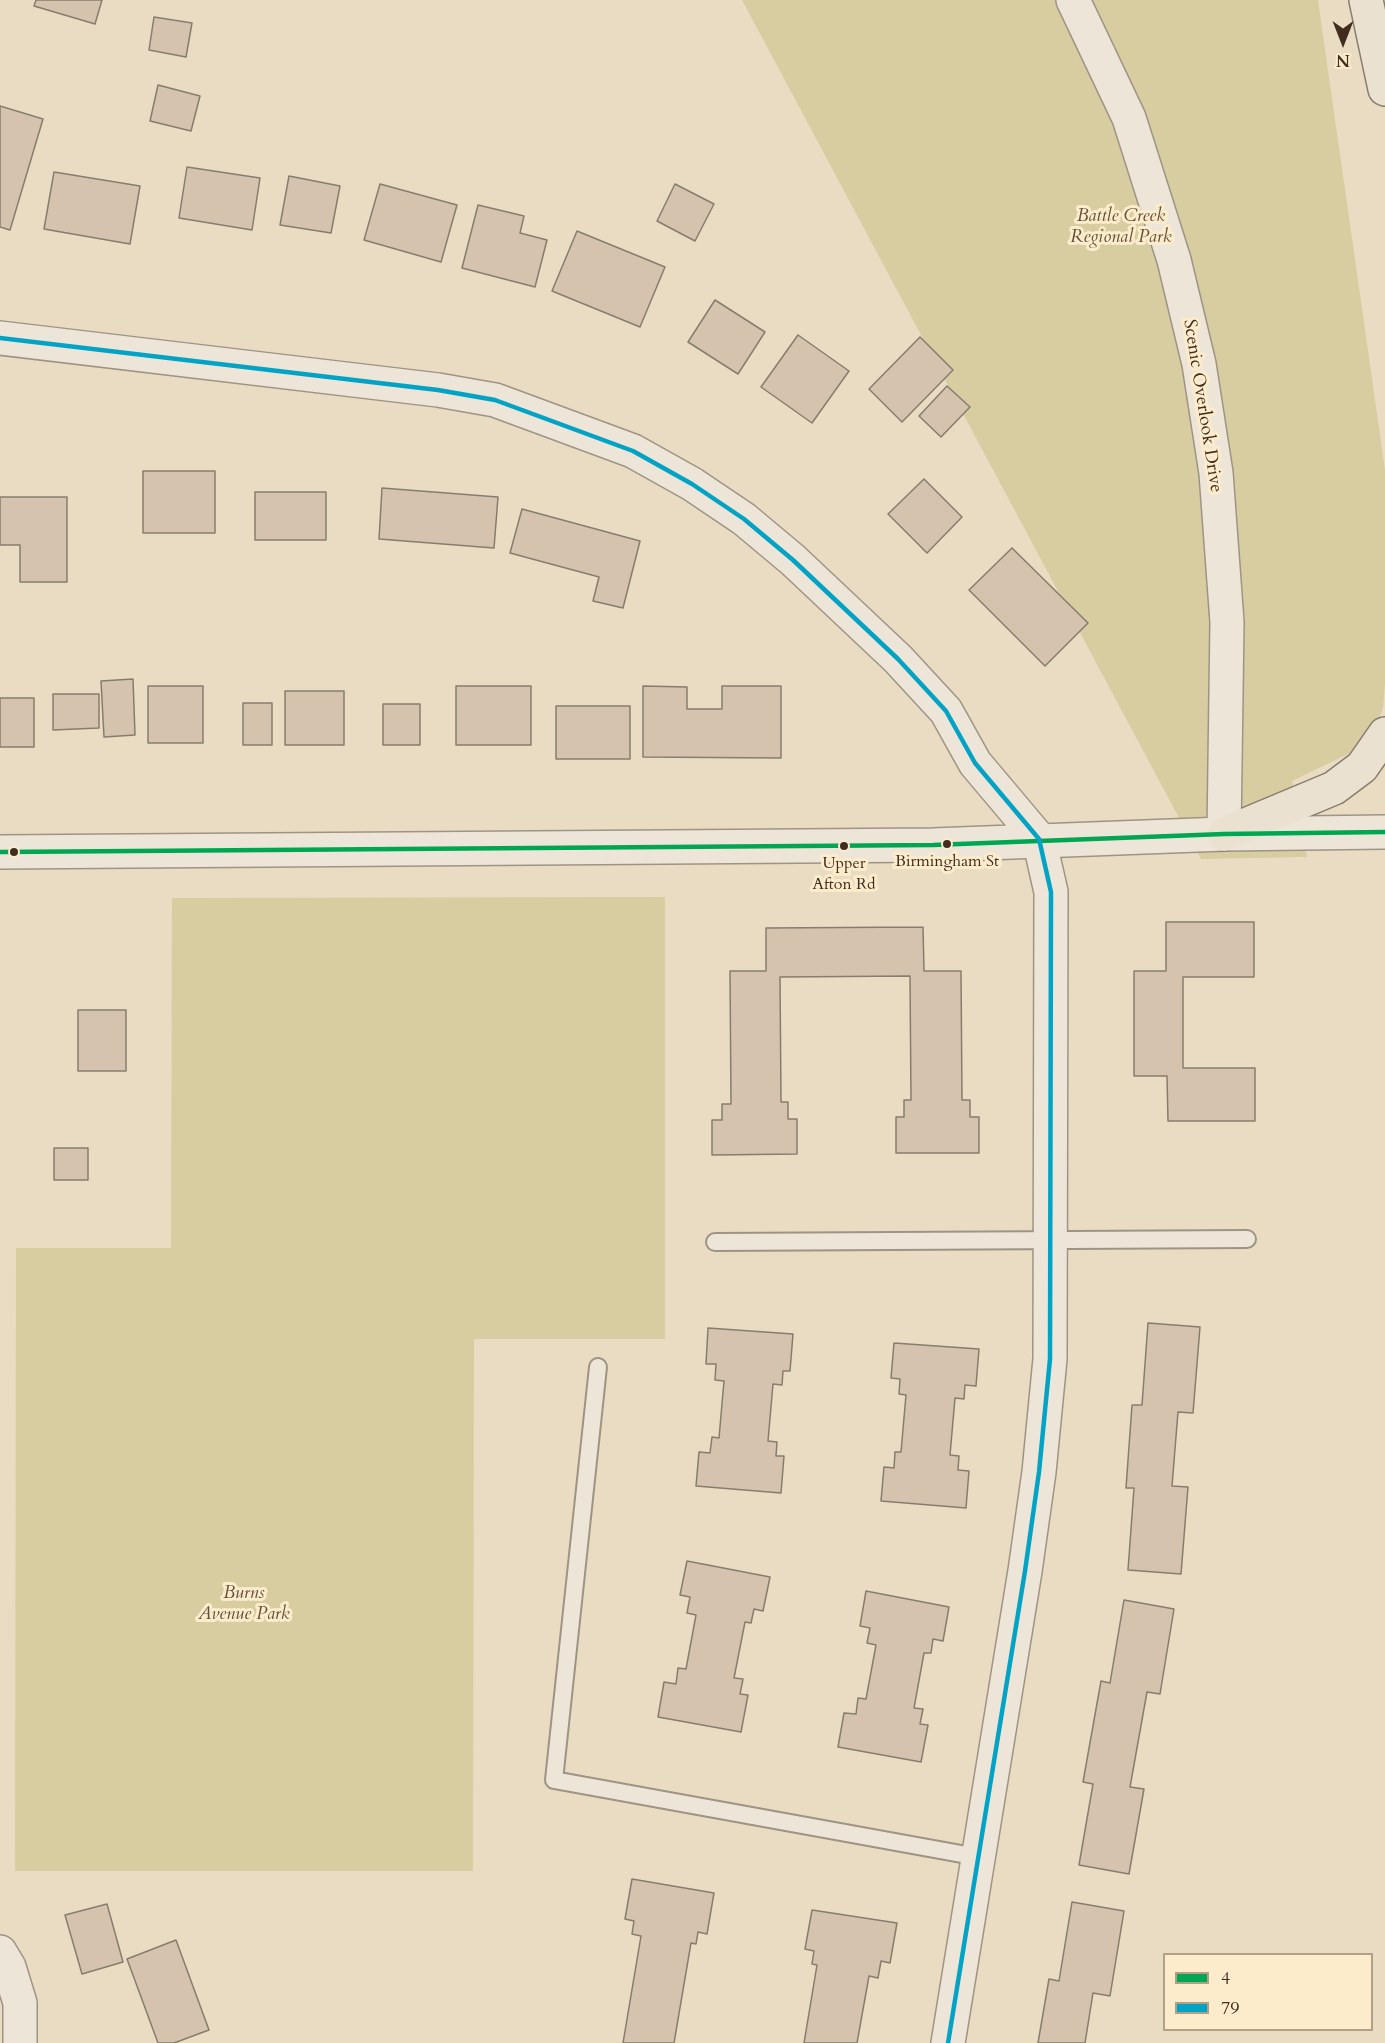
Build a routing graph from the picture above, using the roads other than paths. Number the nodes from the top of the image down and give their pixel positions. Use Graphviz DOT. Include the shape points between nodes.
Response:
graph roads {
  1 [pos="1073,0"];
  2 [pos="1366,0"];
  3 [pos="1385,89"];
  4 [pos="0,338"];
  5 [pos="1385,734"];
  6 [pos="1385,832"];
  7 [pos="1224,834"];
  8 [pos="1039,839"];
  9 [pos="0,852"];
  10 [pos="1247,1239"];
  11 [pos="1051,1240"];
  12 [pos="715,1242"];
  13 [pos="598,1367"];
  14 [pos="978,1857"];
  15 [pos="0,1952"];
  16 [pos="20,2043"];
  17 [pos="948,2043"];
  1 -- 7 [label="street, Scenic Overlook Drive" via="1129,118 1174,260 1199,364 1216,473 1227,622"];
  2 -- 3 [label="highway"];
  4 -- 8 [label="street" via="495,400 633,451 744,519 898,659 946,711 975,763"];
  5 -- 7 [label="highway" via="1362,767 1334,788"];
  6 -- 7 [label="street"];
  7 -- 8 [label="street"];
  8 -- 9 [label="street" via="909,845"];
  8 -- 11 [label="street" via="1051,892"];
  10 -- 11 [label="lane"];
  11 -- 12 [label="lane"];
  11 -- 14 [label="street" via="1050,1359 1039,1472"];
  13 -- 14 [label="lane" via="554,1780"];
  14 -- 17 [label="street"];
  15 -- 16 [label="street" via="20,2003"];
}
